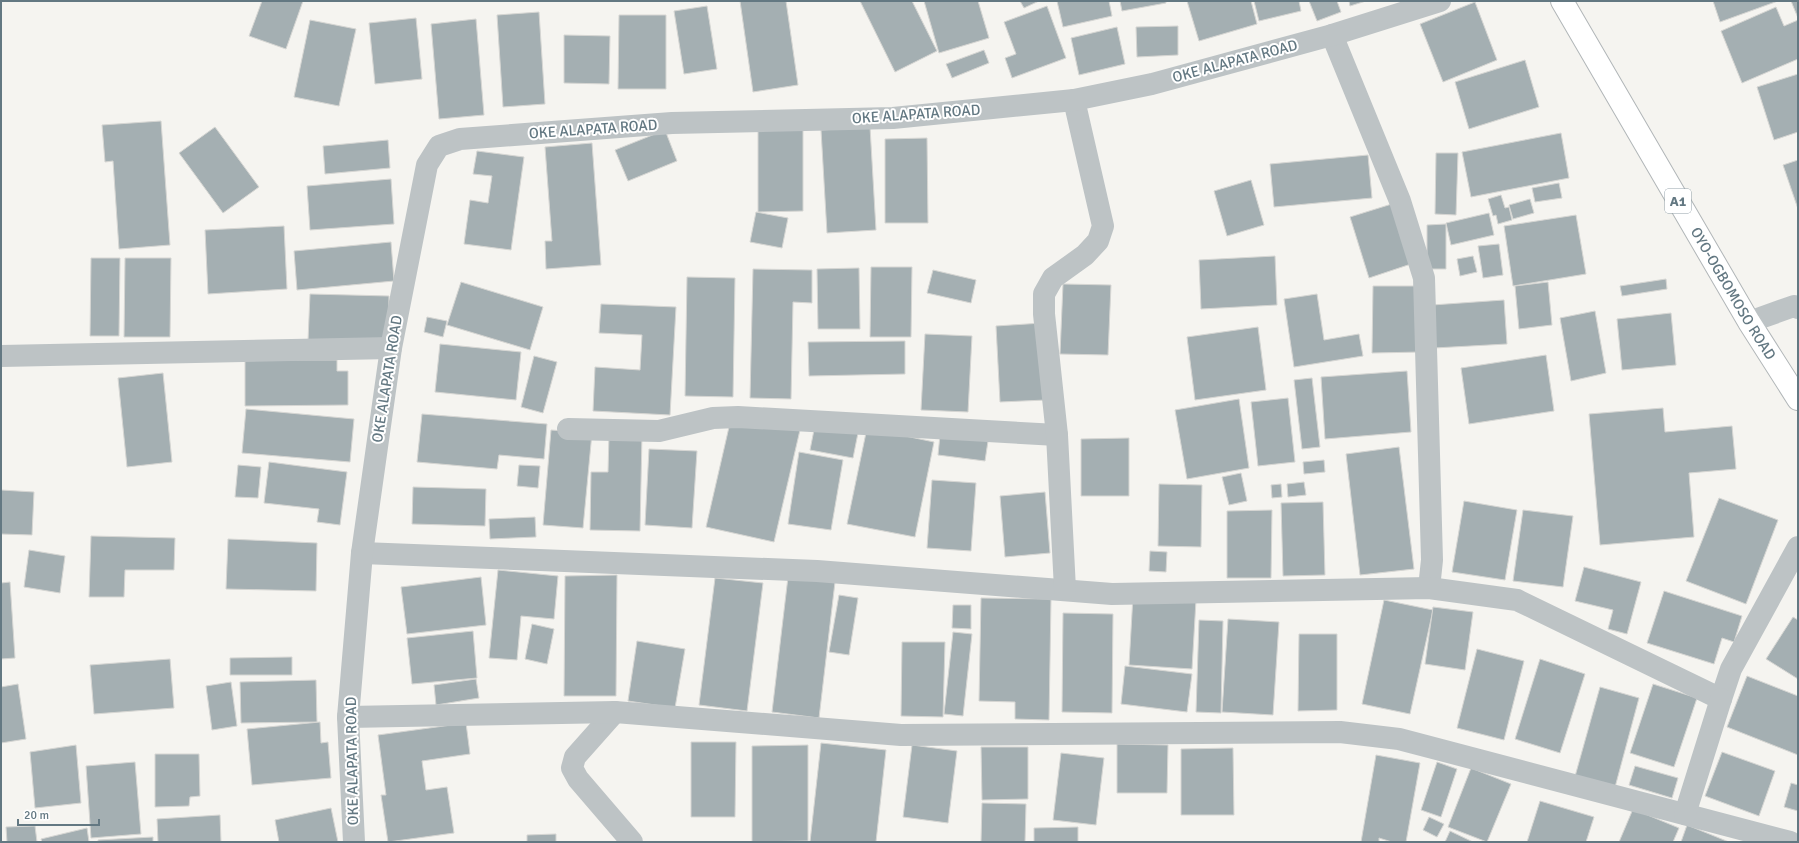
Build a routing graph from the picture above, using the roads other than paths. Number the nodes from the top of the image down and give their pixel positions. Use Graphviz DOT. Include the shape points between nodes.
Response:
graph roads {
  1 [pos="1440,1"];
  2 [pos="1562,1"];
  3 [pos="1332,36"];
  4 [pos="1074,100"];
  5 [pos="1798,308"];
  6 [pos="1749,322"];
  7 [pos="391,348"];
  8 [pos="1,356"];
  9 [pos="1798,398"];
  10 [pos="568,429"];
  11 [pos="1057,435"];
  12 [pos="1798,547"];
  13 [pos="362,554"];
  14 [pos="1429,588"];
  15 [pos="1065,589"];
  16 [pos="1721,699"];
  17 [pos="615,712"];
  18 [pos="348,717"];
  19 [pos="1685,814"];
  20 [pos="354,842"];
  21 [pos="632,842"];
  22 [pos="1790,842"];
  1 -- 3 [label="street, OKE ALAPATA ROAD"];
  2 -- 6 [label="highway, OYO-OGBOMOSO ROAD / A1"];
  3 -- 4 [label="street, OKE ALAPATA ROAD" via="1152,84"];
  3 -- 14 [label="street" via="1400,201 1424,278 1432,560"];
  4 -- 7 [label="street, OKE ALAPATA ROAD" via="892,118 672,123 460,138 439,146 427,165"];
  4 -- 11 [label="street" via="1103,226 1098,241 1085,255 1053,278 1044,294"];
  5 -- 6 [label="street" via="1794,306"];
  6 -- 9 [label="highway, OYO-OGBOMOSO ROAD / A1"];
  7 -- 8 [label="street"];
  7 -- 13 [label="street, OKE ALAPATA ROAD"];
  10 -- 11 [label="street" via="659,430 713,418 738,416"];
  11 -- 15 [label="street"];
  12 -- 16 [label="street" via="1731,669"];
  13 -- 15 [label="street" via="817,571"];
  13 -- 18 [label="street, OKE ALAPATA ROAD"];
  14 -- 15 [label="street" via="1112,594"];
  14 -- 16 [label="street" via="1517,600"];
  16 -- 19 [label="street"];
  17 -- 18 [label="street"];
  17 -- 19 [label="street" via="901,735 1340,732 1399,740"];
  17 -- 21 [label="street" via="574,757 572,768 578,779"];
  18 -- 20 [label="street, OKE ALAPATA ROAD"];
  19 -- 22 [label="street"];
}
